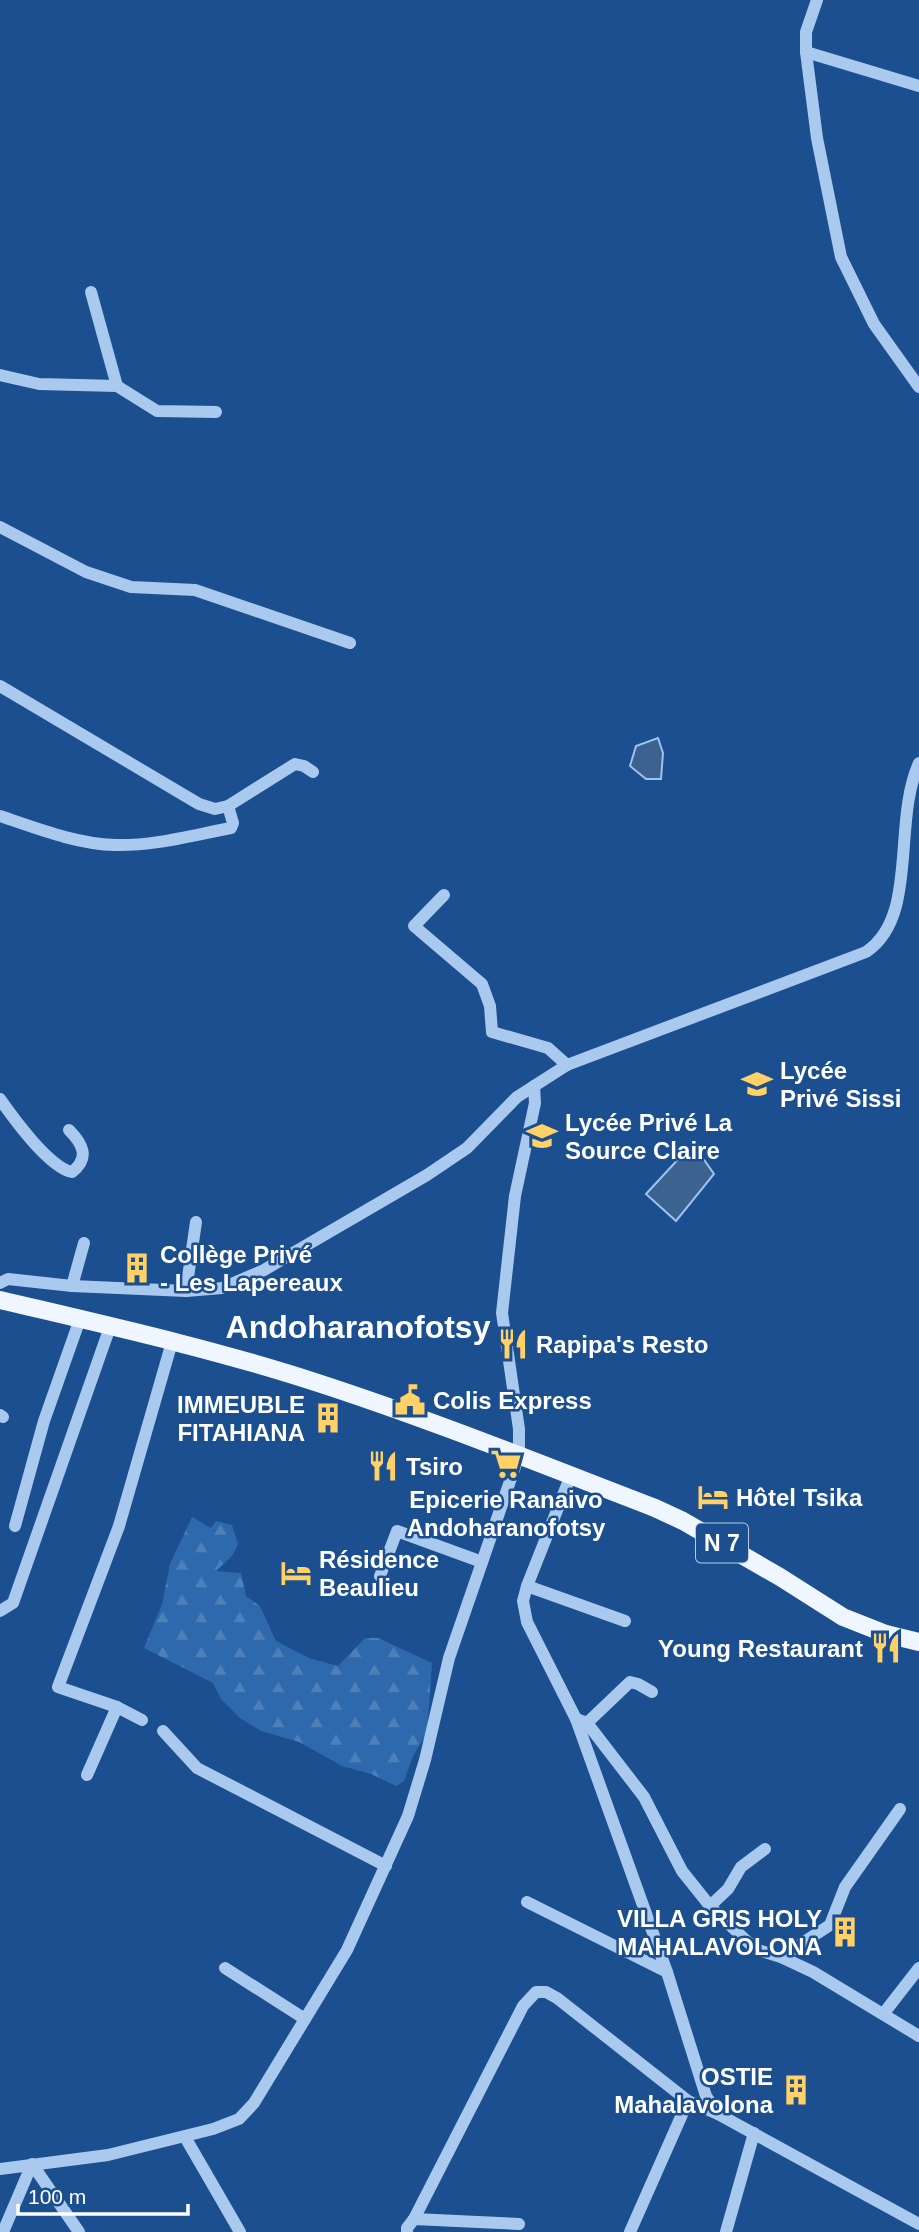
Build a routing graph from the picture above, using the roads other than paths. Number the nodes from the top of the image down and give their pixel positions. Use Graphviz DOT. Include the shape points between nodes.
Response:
graph roads {
  1 [pos="817,0"];
  2 [pos="806,52"];
  3 [pos="919,86"];
  4 [pos="91,292"];
  5 [pos="0,375"];
  6 [pos="117,386"];
  7 [pos="919,387"];
  8 [pos="216,412"];
  9 [pos="0,527"];
  10 [pos="351,643"];
  11 [pos="0,686"];
  12 [pos="919,763"];
  13 [pos="313,772"];
  14 [pos="228,806"];
  15 [pos="0,816"];
  16 [pos="444,895"];
  17 [pos="567,1065"];
  18 [pos="534,1086"];
  19 [pos="0,1099"];
  20 [pos="69,1130"];
  21 [pos="196,1222"];
  22 [pos="84,1243"];
  23 [pos="3,1279"];
  24 [pos="72,1286"];
  25 [pos="186,1291"];
  26 [pos="0,1300"];
  27 [pos="80,1319"];
  28 [pos="110,1327"];
  29 [pos="172,1342"];
  30 [pos="519,1455"];
  31 [pos="571,1475"];
  32 [pos="15,1526"];
  33 [pos="482,1562"];
  34 [pos="380,1576"];
  35 [pos="527,1586"];
  36 [pos="0,1611"];
  37 [pos="625,1621"];
  38 [pos="919,1642"];
  39 [pos="652,1692"];
  40 [pos="117,1707"];
  41 [pos="142,1720"];
  42 [pos="581,1721"];
  43 [pos="163,1731"];
  44 [pos="87,1775"];
  45 [pos="900,1809"];
  46 [pos="765,1849"];
  47 [pos="386,1866"];
  48 [pos="527,1902"];
  49 [pos="710,1906"];
  50 [pos="781,1957"];
  51 [pos="225,1968"];
  52 [pos="919,1968"];
  53 [pos="667,1972"];
  54 [pos="884,2013"];
  55 [pos="305,2019"];
  56 [pos="919,2036"];
  57 [pos="688,2101"];
  58 [pos="718,2114"];
  59 [pos="754,2133"];
  60 [pos="185,2137"];
  61 [pos="32,2164"];
  62 [pos="0,2169"];
  63 [pos="519,2224"];
  64 [pos="919,2224"];
  65 [pos="406,2228"];
  66 [pos="3,2232"];
  67 [pos="79,2232"];
  68 [pos="240,2232"];
  69 [pos="631,2232"];
  70 [pos="726,2232"];
  1 -- 2 [label="street" via="806,32"];
  2 -- 3 [label="street"];
  2 -- 7 [label="street" via="817,138 841,257 874,324"];
  4 -- 6 [label="street"];
  5 -- 6 [label="street" via="39,384"];
  6 -- 8 [label="street" via="157,411"];
  9 -- 10 [label="street" via="86,572 131,587 195,590"];
  11 -- 14 [label="street" via="199,804 215,809"];
  12 -- 17 [label="street" via="906,819 902,905 879,945"];
  13 -- 14 [label="street" via="295,764"];
  14 -- 15 [label="street" via="231,828 160,842 113,845"];
  16 -- 17 [label="street" via="414,926 482,984 492,1032 548,1048"];
  17 -- 18 [label="street"];
  18 -- 25 [label="street" via="467,1148 427,1175 264,1270 222,1288"];
  18 -- 30 [label="street" via="502,1313"];
  19 -- 20 [label="street" via="21,1129 58,1166 72,1172 84,1156"];
  21 -- 25 [label="street"];
  22 -- 24 [label="street"];
  23 -- 24 [label="street"];
  24 -- 25 [label="street"];
  26 -- 27 [label="main road, N 7"];
  27 -- 28 [label="main road, N 7"];
  27 -- 32 [label="street" via="44,1421"];
  28 -- 29 [label="main road, N 7"];
  28 -- 36 [label="street" via="13,1604"];
  29 -- 30 [label="main road, N 7" via="317,1382"];
  29 -- 40 [label="street" via="119,1526 58,1686"];
  30 -- 31 [label="main road, N 7"];
  30 -- 33 [label="street"];
  31 -- 35 [label="street"];
  31 -- 38 [label="main road, N 7" via="683,1521 844,1617"];
  33 -- 34 [label="street" via="397,1531"];
  33 -- 47 [label="street" via="449,1658 408,1816"];
  35 -- 37 [label="street"];
  35 -- 42 [label="street" via="523,1601 527,1622"];
  39 -- 42 [label="street" via="630,1682"];
  40 -- 41 [label="street"];
  40 -- 44 [label="street"];
  42 -- 49 [label="street" via="644,1797 682,1871"];
  42 -- 53 [label="street"];
  43 -- 47 [label="street" via="197,1768"];
  45 -- 50 [label="street" via="845,1887 830,1925"];
  46 -- 49 [label="street" via="741,1867 728,1889"];
  47 -- 55 [label="street" via="347,1950"];
  48 -- 53 [label="street"];
  49 -- 50 [label="street" via="755,1949"];
  50 -- 54 [label="street"];
  51 -- 55 [label="street"];
  52 -- 54 [label="street"];
  53 -- 58 [label="street" via="706,2096"];
  54 -- 56 [label="street"];
  55 -- 60 [label="street" via="239,2119"];
  57 -- 58 [label="street"];
  57 -- 65 [label="street" via="557,1998 536,1992 523,2006"];
  57 -- 69 [label="street"];
  58 -- 59 [label="street"];
  59 -- 64 [label="street"];
  59 -- 70 [label="street"];
  60 -- 61 [label="street" via="108,2155"];
  60 -- 68 [label="street"];
  61 -- 62 [label="street"];
  61 -- 66 [label="street"];
  61 -- 67 [label="street"];
  63 -- 65 [label="street"];
}
